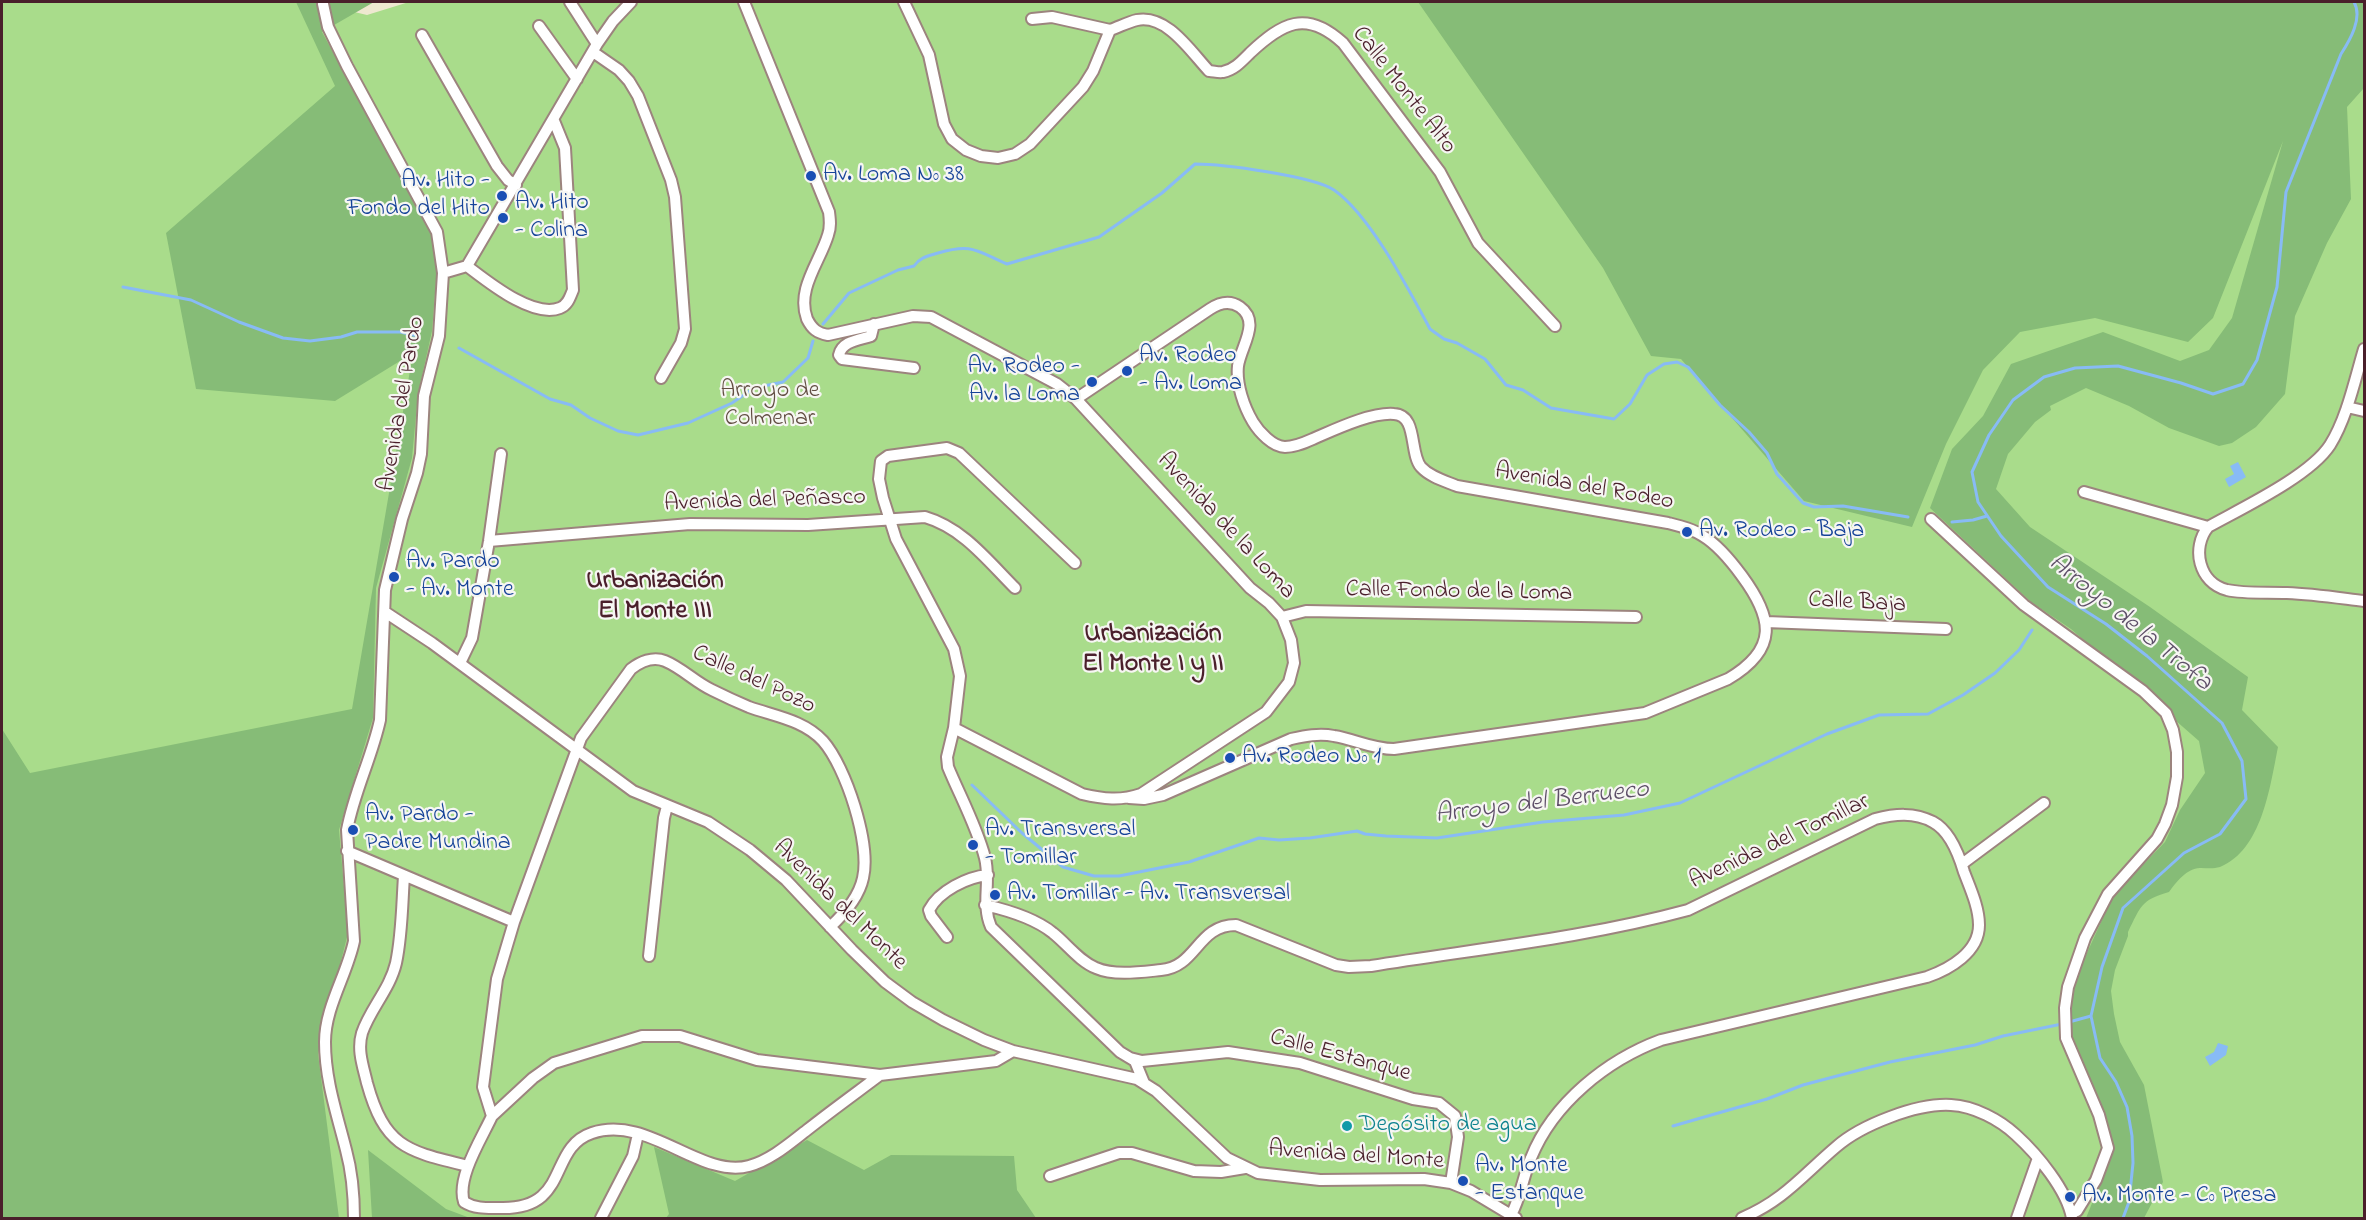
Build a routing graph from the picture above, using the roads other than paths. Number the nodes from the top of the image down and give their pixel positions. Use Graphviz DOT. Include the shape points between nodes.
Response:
graph roads {
  1 [pos="570,2"];
  2 [pos="632,2"];
  3 [pos="744,2"];
  4 [pos="904,2"];
  5 [pos="323,4"];
  6 [pos="1032,19"];
  7 [pos="539,26"];
  8 [pos="1110,30"];
  9 [pos="422,35"];
  10 [pos="595,48"];
  11 [pos="577,79"];
  12 [pos="554,122"];
  13 [pos="516,185"];
  14 [pos="467,266"];
  15 [pos="443,273"];
  16 [pos="874,324"];
  17 [pos="1555,326"];
  18 [pos="2364,349"];
  19 [pos="914,368"];
  20 [pos="660,378"];
  21 [pos="1076,399"];
  22 [pos="2347,407"];
  23 [pos="2364,411"];
  24 [pos="501,454"];
  25 [pos="2084,492"];
  26 [pos="889,518"];
  27 [pos="1931,519"];
  28 [pos="2208,527"];
  29 [pos="489,541"];
  30 [pos="1075,563"];
  31 [pos="1015,588"];
  32 [pos="2364,601"];
  33 [pos="385,612"];
  34 [pos="1282,617"];
  35 [pos="1636,617"];
  36 [pos="1766,622"];
  37 [pos="1947,629"];
  38 [pos="460,663"];
  39 [pos="954,728"];
  40 [pos="578,750"];
  41 [pos="1158,783"];
  42 [pos="1175,790"];
  43 [pos="1129,798"];
  44 [pos="2044,803"];
  45 [pos="667,806"];
  46 [pos="347,851"];
  47 [pos="1962,864"];
  48 [pos="988,875"];
  49 [pos="404,876"];
  50 [pos="985,905"];
  51 [pos="514,922"];
  52 [pos="830,927"];
  53 [pos="947,937"];
  54 [pos="649,956"];
  55 [pos="1013,1051"];
  56 [pos="1120,1052"];
  57 [pos="1130,1058"];
  58 [pos="1120,1065"];
  59 [pos="1140,1065"];
  60 [pos="1104,1071"];
  61 [pos="880,1075"];
  62 [pos="1127,1076"];
  63 [pos="1144,1083"];
  64 [pos="492,1116"];
  65 [pos="638,1134"];
  66 [pos="1227,1158"];
  67 [pos="2038,1158"];
  68 [pos="468,1166"];
  69 [pos="1245,1168"];
  70 [pos="1221,1172"];
  71 [pos="1050,1176"];
  72 [pos="1450,1183"];
  73 [pos="1514,1216"];
  74 [pos="2071,1216"];
  75 [pos="354,1218"];
  76 [pos="601,1218"];
  77 [pos="1745,1218"];
  78 [pos="2017,1218"];
  1 -- 10 [label="street"];
  2 -- 10 [label="street"];
  3 -- 16 [label="street, Avenida de la Loma" via="829,212 829,233 805,293 809,323 818,333 828,335"];
  4 -- 8 [label="street" via="929,55 944,124 952,139 981,156 1015,154 1030,144 1083,87 1094,71"];
  5 -- 15 [label="street, Avenida del Pardo" via="328,27 347,66 437,232"];
  6 -- 8 [label="street" via="1052,17"];
  7 -- 11 [label="street"];
  8 -- 17 [label="street, Calle Monte Alto" via="1138,19 1153,21 1168,28 1209,71 1223,72 1236,67 1263,41 1293,23 1328,29 1440,172 1478,243"];
  9 -- 13 [label="street" via="497,166"];
  10 -- 11 [label="street"];
  10 -- 20 [label="street" via="629,81 638,96 675,197 685,329"];
  11 -- 12 [label="street"];
  12 -- 13 [label="street"];
  12 -- 14 [label="street" via="565,148 573,290 567,303 549,310 534,308 505,294"];
  13 -- 14 [label="street"];
  14 -- 15 [label="street"];
  15 -- 33 [label="street, Avenida del Pardo" via="439,336 422,412 417,473 388,573"];
  16 -- 19 [label="street" via="871,336 840,349 842,359"];
  16 -- 21 [label="street, Avenida de la Loma" via="913,316 931,317 1057,384"];
  18 -- 22 [label="street"];
  21 -- 34 [label="street, Avenida de la Loma" via="1250,588"];
  21 -- 36 [label="street, Avenida del Rodeo" via="1210,309 1234,303 1249,317 1250,329 1238,366 1239,385 1254,425 1273,443 1294,446 1355,421 1393,413 1403,416 1419,465 1429,474 1457,486 1668,524 1701,534 1739,572 1755,594"];
  22 -- 23 [label="street"];
  22 -- 28 [label="street" via="2330,445 2307,470"];
  24 -- 29 [label="street"];
  25 -- 28 [label="street"];
  26 -- 29 [label="street, Avenida del Peñasco" via="808,525 690,524"];
  26 -- 30 [label="street" via="879,478 883,458 947,448 959,453"];
  26 -- 31 [label="street, Avenida del Peñasco" via="925,516 954,529"];
  26 -- 39 [label="street" via="896,539 954,649 960,676"];
  27 -- 74 [label="street" via="2024,604 2143,691 2166,713 2173,730 2177,777 2165,824 2157,839 2108,894 2085,938 2068,987 2066,1038 2099,1115 2108,1148 2096,1180"];
  28 -- 32 [label="street" via="2199,544 2199,560 2214,584 2228,590"];
  29 -- 38 [label="street" via="472,638"];
  33 -- 38 [label="street, Avenida del Monte"];
  33 -- 46 [label="street, Avenida del Pardo" via="380,720 350,812"];
  34 -- 35 [label="street, Calle Fondo de la Loma" via="1305,611"];
  34 -- 41 [label="street, Avenida de la Loma" via="1294,663 1280,698 1243,729"];
  36 -- 37 [label="street, Calle Baja"];
  36 -- 42 [label="street" via="1760,651 1741,671 1645,713 1394,750 1312,734 1291,739"];
  38 -- 40 [label="street, Avenida del Monte"];
  39 -- 43 [label="street, Avenida de la Loma" via="1082,794 1103,799"];
  39 -- 48 [label="street" via="948,766"];
  40 -- 45 [label="street, Avenida del Monte" via="633,790"];
  40 -- 51 [label="street, Calle del Pozo"];
  40 -- 52 [label="street, Calle del Pozo" via="581,738 631,669 653,660 664,661 709,689 749,707 807,728 834,758 852,799 862,844 860,885"];
  41 -- 42 [label="street" via="1167,791"];
  41 -- 43 [label="street, Avenida de la Loma"];
  42 -- 43 [label="street" via="1144,799"];
  44 -- 47 [label="street"];
  45 -- 52 [label="street, Avenida del Monte" via="708,822 750,850 786,880"];
  45 -- 54 [label="street"];
  46 -- 49 [label="street"];
  46 -- 75 [label="street, Avenida del Pardo" via="354,941 325,1040 328,1079 347,1153"];
  47 -- 50 [label="street, Avenida del Tomillar" via="1951,841 1934,823 1905,814 1892,815 1875,819 1688,910 1562,935 1360,966 1336,965 1236,925 1223,925 1210,932 1176,967 1110,972 1097,969 1038,923"];
  47 -- 73 [label="street, Avenida del Tomillar" via="1980,927 1974,943 1954,965 1928,977 1660,1040 1633,1050 1597,1075 1559,1112 1531,1159"];
  48 -- 50 [label="street"];
  48 -- 53 [label="street" via="951,889 933,903 931,916"];
  49 -- 51 [label="street"];
  49 -- 68 [label="street" via="395,965 363,1032 361,1060 374,1110 388,1131 420,1154"];
  50 -- 56 [label="street" via="991,927"];
  51 -- 64 [label="street, Calle del Pozo" via="497,979 483,1087"];
  52 -- 55 [label="street, Avenida del Monte" via="885,982 912,1002"];
  55 -- 60 [label="street, Avenida del Monte"];
  55 -- 61 [label="street" via="996,1061"];
  56 -- 57 [label="street"];
  56 -- 58 [label="street"];
  57 -- 58 [label="street"];
  57 -- 59 [label="street, Calle Estanque"];
  58 -- 60 [label="street"];
  58 -- 62 [label="street"];
  59 -- 62 [label="street" via="1135,1074"];
  59 -- 63 [label="street, Avenida del Monte"];
  59 -- 72 [label="street, Calle Estanque" via="1228,1052 1300,1063 1413,1099 1439,1103 1455,1116 1458,1137"];
  60 -- 62 [label="street, Avenida del Monte"];
  61 -- 64 [label="street" via="757,1060 680,1036 642,1036 554,1063"];
  61 -- 65 [label="street" via="778,1152 750,1165 716,1165"];
  62 -- 63 [label="street, Avenida del Monte"];
  63 -- 66 [label="street, Avenida del Monte"];
  64 -- 68 [label="street"];
  65 -- 68 [label="street" via="609,1130 588,1134 571,1149 547,1192 518,1208 479,1207 464,1202"];
  65 -- 76 [label="street" via="633,1156"];
  66 -- 69 [label="street, Avenida del Monte"];
  66 -- 70 [label="street"];
  67 -- 74 [label="street"];
  67 -- 77 [label="street" via="2012,1132 1985,1115 1951,1104 1935,1106 1858,1132 1837,1146 1789,1191"];
  67 -- 78 [label="street"];
  69 -- 70 [label="street"];
  69 -- 72 [label="street, Avenida del Monte" via="1320,1180 1424,1179"];
  70 -- 71 [label="street" via="1194,1171 1125,1153"];
  72 -- 73 [label="street, Avenida del Monte"];
}
